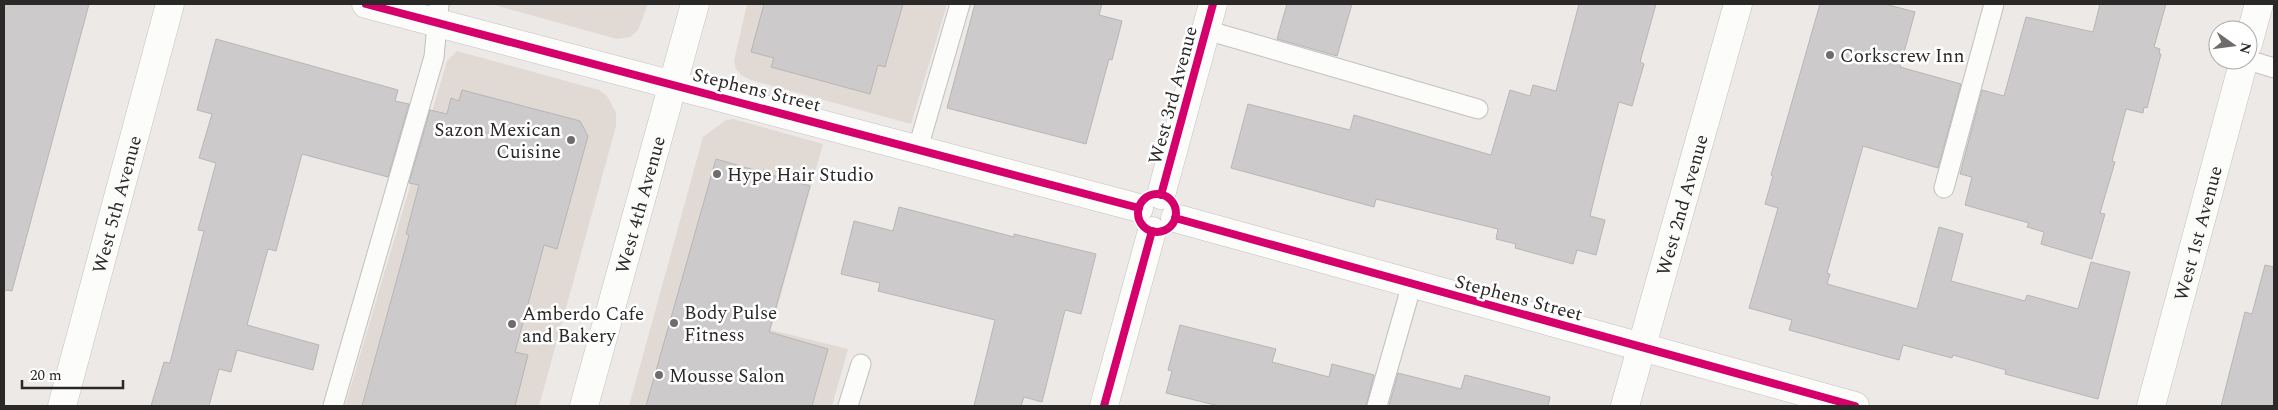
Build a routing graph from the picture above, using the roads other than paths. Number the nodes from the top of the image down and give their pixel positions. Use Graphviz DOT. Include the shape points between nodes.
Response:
graph roads {
  1 [pos="170,4"];
  2 [pos="366,4"];
  3 [pos="694,4"];
  4 [pos="960,4"];
  5 [pos="1213,4"];
  6 [pos="1738,4"];
  7 [pos="1994,4"];
  8 [pos="2259,4"];
  9 [pos="438,13"];
  10 [pos="2255,20"];
  11 [pos="1206,30"];
  12 [pos="2258,63"];
  13 [pos="2274,68"];
  14 [pos="2241,70"];
  15 [pos="672,85"];
  16 [pos="1478,109"];
  17 [pos="918,148"];
  18 [pos="1944,188"];
  19 [pos="1150,201"];
  20 [pos="1163,225"];
  21 [pos="1412,284"];
  22 [pos="1642,347"];
  23 [pos="861,364"];
  24 [pos="62,406"];
  25 [pos="333,406"];
  26 [pos="584,406"];
  27 [pos="848,406"];
  28 [pos="1104,406"];
  29 [pos="1377,406"];
  30 [pos="1625,406"];
  31 [pos="1855,406"];
  32 [pos="2151,406"];
  1 -- 24 [label="street, West 5th Avenue"];
  2 -- 9 [label="street, Stephens Street"];
  3 -- 15 [label="street, West 4th Avenue"];
  4 -- 17 [label="lane"];
  5 -- 11 [label="street, West 3rd Avenue"];
  6 -- 22 [label="street, West 2nd Avenue"];
  7 -- 18 [label="lane"];
  8 -- 10 [label="street"];
  9 -- 15 [label="street, Stephens Street"];
  9 -- 25 [label="lane" via="434,57"];
  11 -- 16 [label="lane"];
  11 -- 19 [label="street, West 3rd Avenue"];
  12 -- 13 [label="lane"];
  14 -- 32 [label="street, West 1st Avenue"];
  15 -- 17 [label="street, Stephens Street"];
  15 -- 26 [label="street, West 4th Avenue"];
  17 -- 19 [label="street, Stephens Street"];
  19 -- 20 [label="street" via="1173,204"];
  20 -- 21 [label="street, Stephens Street"];
  20 -- 28 [label="street"];
  21 -- 22 [label="street, Stephens Street"];
  21 -- 29 [label="lane"];
  22 -- 30 [label="street, West 2nd Avenue"];
  22 -- 31 [label="street, Stephens Street"];
  23 -- 27 [label="lane"];
}
